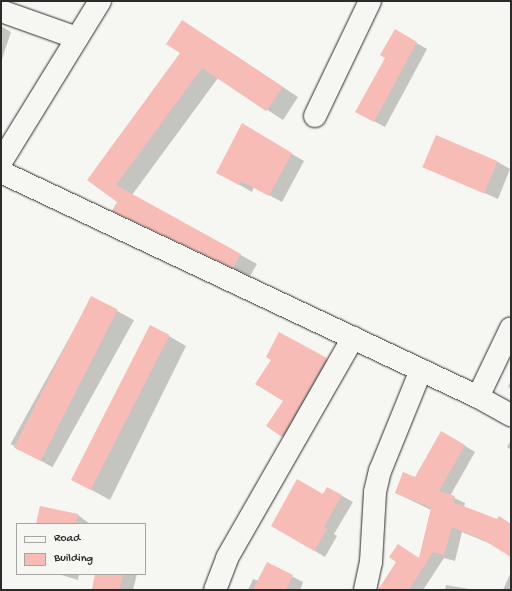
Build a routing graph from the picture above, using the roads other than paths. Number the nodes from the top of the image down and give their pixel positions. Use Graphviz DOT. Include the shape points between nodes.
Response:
graph roads {
  1 [pos="100,1"];
  2 [pos="370,1"];
  3 [pos="1,11"];
  4 [pos="77,38"];
  5 [pos="315,116"];
  6 [pos="1,162"];
  7 [pos="1,172"];
  8 [pos="511,328"];
  9 [pos="353,338"];
  10 [pos="421,370"];
  11 [pos="478,397"];
  12 [pos="511,415"];
  13 [pos="215,590"];
  14 [pos="365,590"];
  1 -- 4 [label="street"];
  2 -- 5 [label="street"];
  3 -- 4 [label="street"];
  4 -- 6 [label="street"];
  7 -- 9 [label="street"];
  8 -- 11 [label="street"];
  9 -- 10 [label="street"];
  9 -- 13 [label="street" via="227,558"];
  10 -- 11 [label="street"];
  10 -- 14 [label="street" via="374,492 371,562"];
  11 -- 12 [label="street"];
}
